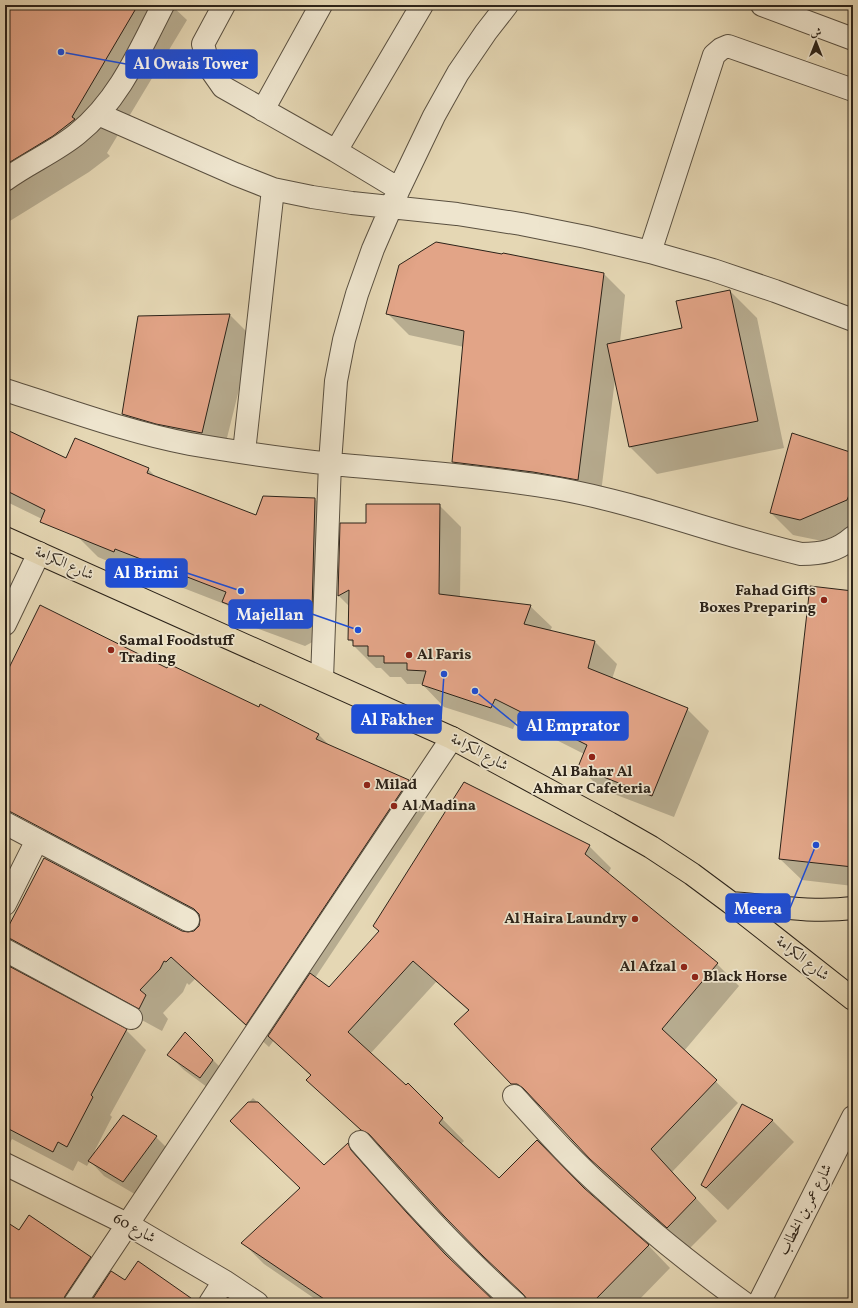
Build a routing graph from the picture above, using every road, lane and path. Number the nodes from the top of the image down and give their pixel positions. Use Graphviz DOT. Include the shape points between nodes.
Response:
graph roads {
  1 [pos="163,5"];
  2 [pos="224,5"];
  3 [pos="321,5"];
  4 [pos="422,5"];
  5 [pos="507,5"];
  6 [pos="762,5"];
  7 [pos="853,39"];
  8 [pos="853,90"];
  9 [pos="263,110"];
  10 [pos="98,114"];
  11 [pos="336,151"];
  12 [pos="5,180"];
  13 [pos="273,188"];
  14 [pos="395,198"];
  15 [pos="650,252"];
  16 [pos="853,320"];
  17 [pos="5,390"];
  18 [pos="244,452"];
  19 [pos="330,463"];
  20 [pos="853,536"];
  21 [pos="5,538"];
  22 [pos="39,553"];
  23 [pos="5,624"];
  24 [pos="322,679"];
  25 [pos="452,738"];
  26 [pos="5,823"];
  27 [pos="38,840"];
  28 [pos="731,902"];
  29 [pos="5,904"];
  30 [pos="853,908"];
  31 [pos="188,920"];
  32 [pos="5,950"];
  33 [pos="853,999"];
  34 [pos="131,1018"];
  35 [pos="514,1096"];
  36 [pos="853,1118"];
  37 [pos="360,1142"];
  38 [pos="5,1164"];
  39 [pos="127,1224"];
  40 [pos="224,1281"];
  41 [pos="75,1303"];
  42 [pos="210,1303"];
  43 [pos="257,1303"];
  44 [pos="515,1303"];
  45 [pos="744,1303"];
  46 [pos="759,1303"];
  1 -- 10 [label="street" via="128,73"];
  2 -- 9 [label="street" via="203,44 209,67 223,87"];
  3 -- 9 [label="street"];
  4 -- 11 [label="street"];
  5 -- 14 [label="street" via="458,73 434,116"];
  6 -- 7 [label="street"];
  8 -- 15 [label="street" via="728,46 721,49 714,55"];
  9 -- 11 [label="street"];
  10 -- 12 [label="street" via="78,134"];
  10 -- 13 [label="street"];
  11 -- 14 [label="street"];
  13 -- 14 [label="street" via="352,203"];
  13 -- 18 [label="street"];
  14 -- 15 [label="street" via="457,214 521,224"];
  14 -- 19 [label="street" via="373,249 344,340 336,381"];
  15 -- 16 [label="street" via="713,270"];
  17 -- 18 [label="street" via="132,431"];
  18 -- 19 [label="street"];
  19 -- 20 [label="street" via="479,478 563,490 801,554 818,554 834,549"];
  19 -- 24 [label="street"];
  21 -- 22 [label="main road, شارع الكرامة"];
  22 -- 23 [label="street"];
  22 -- 24 [label="main road, شارع الكرامة"];
  24 -- 25 [label="main road, شارع الكرامة"];
  25 -- 28 [label="main road, شارع الكرامة" via="651,847"];
  25 -- 39 [label="street"];
  26 -- 27 [label="street"];
  27 -- 29 [label="street"];
  27 -- 31 [label="street"];
  28 -- 30 [label="main road" via="807,908"];
  28 -- 33 [label="main road, شارع الكرامة"];
  32 -- 34 [label="street"];
  35 -- 45 [label="street" via="557,1144 603,1189 652,1232"];
  36 -- 46 [label="street, شارع عمر بن الخطاب"];
  37 -- 44 [label="street" via="420,1210"];
  38 -- 39 [label="street, شارع 60"];
  39 -- 40 [label="street, شارع 60"];
  39 -- 41 [label="street"];
  40 -- 42 [label="street"];
  40 -- 43 [label="street, شارع 60"];
}
